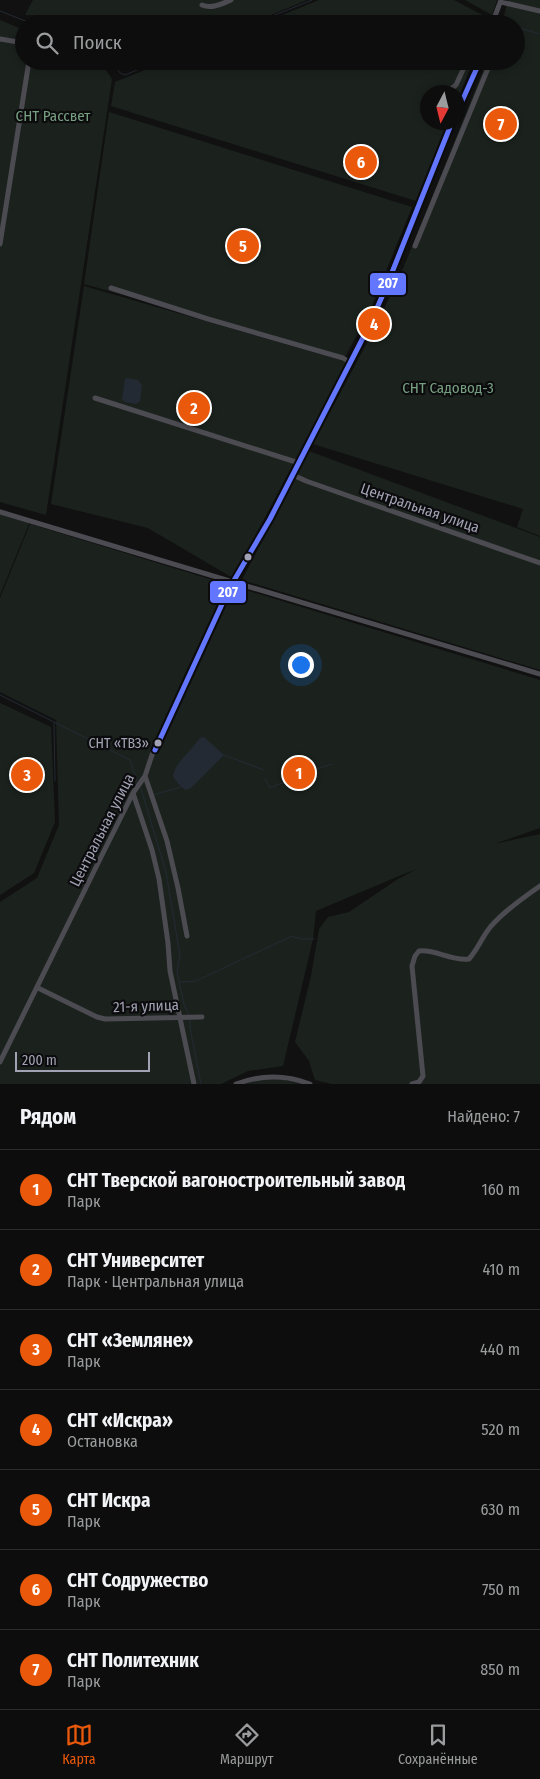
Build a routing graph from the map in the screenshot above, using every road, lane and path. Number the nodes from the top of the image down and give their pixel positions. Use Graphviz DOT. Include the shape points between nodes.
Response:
graph roads {
  1 [pos="231,0"];
  2 [pos="501,1"];
  3 [pos="202,6"];
  4 [pos="540,11"];
  5 [pos="496,15"];
  6 [pos="0,39"];
  7 [pos="15,42"];
  8 [pos="28,70"];
  9 [pos="462,70"];
  10 [pos="476,70"];
  11 [pos="487,70"];
  12 [pos="456,85"];
  13 [pos="465,94"];
  14 [pos="449,130"];
  15 [pos="0,244"];
  16 [pos="415,246"];
  17 [pos="111,288"];
  18 [pos="350,364"];
  19 [pos="95,398"];
  20 [pos="299,463"];
  21 [pos="293,475"];
  22 [pos="0,512"];
  23 [pos="540,563"];
  24 [pos="235,581"];
  25 [pos="540,674"];
  26 [pos="145,776"];
  27 [pos="133,793"];
  28 [pos="540,886"];
  29 [pos="187,936"];
  30 [pos="38,988"];
  31 [pos="180,1017"];
  32 [pos="202,1017"];
  33 [pos="0,1062"];
  34 [pos="423,1076"];
  35 [pos="244,1082"];
  36 [pos="194,1084"];
  37 [pos="236,1084"];
  38 [pos="310,1084"];
  39 [pos="412,1084"];
  40 [pos="424,1084"];
  1 -- 3 [label="street" via="216,6"];
  2 -- 4 [label="street"];
  2 -- 5 [label="street"];
  6 -- 7 [label="street"];
  8 -- 15 [label="street"];
  9 -- 12 [label="street"];
  10 -- 13 [label="street"];
  11 -- 16 [label="street"];
  14 -- 18 [label="street, Центральная улица" via="385,290"];
  17 -- 18 [label="street" via="342,358"];
  18 -- 20 [label="street, Центральная улица"];
  19 -- 20 [label="street"];
  20 -- 21 [label="street, Центральная улица"];
  21 -- 23 [label="street, Центральная улица"];
  21 -- 24 [label="street, Центральная улица"];
  22 -- 24 [label="street"];
  24 -- 25 [label="street"];
  24 -- 26 [label="street, Центральная улица"];
  26 -- 27 [label="street, Центральная улица"];
  26 -- 29 [label="street" via="167,841"];
  27 -- 30 [label="street, Центральная улица"];
  27 -- 31 [label="street" via="159,879 170,971"];
  28 -- 34 [label="street" via="493,924 469,959 460,960 426,950 415,956 412,966"];
  30 -- 31 [label="street, 21-я улица" via="105,1020"];
  30 -- 33 [label="street, Центральная улица"];
  31 -- 32 [label="street, 21-я улица"];
  31 -- 36 [label="street"];
  34 -- 39 [label="street"];
  34 -- 40 [label="street"];
  35 -- 37 [label="street"];
  35 -- 38 [label="street" via="258,1077 285,1078"];
}
